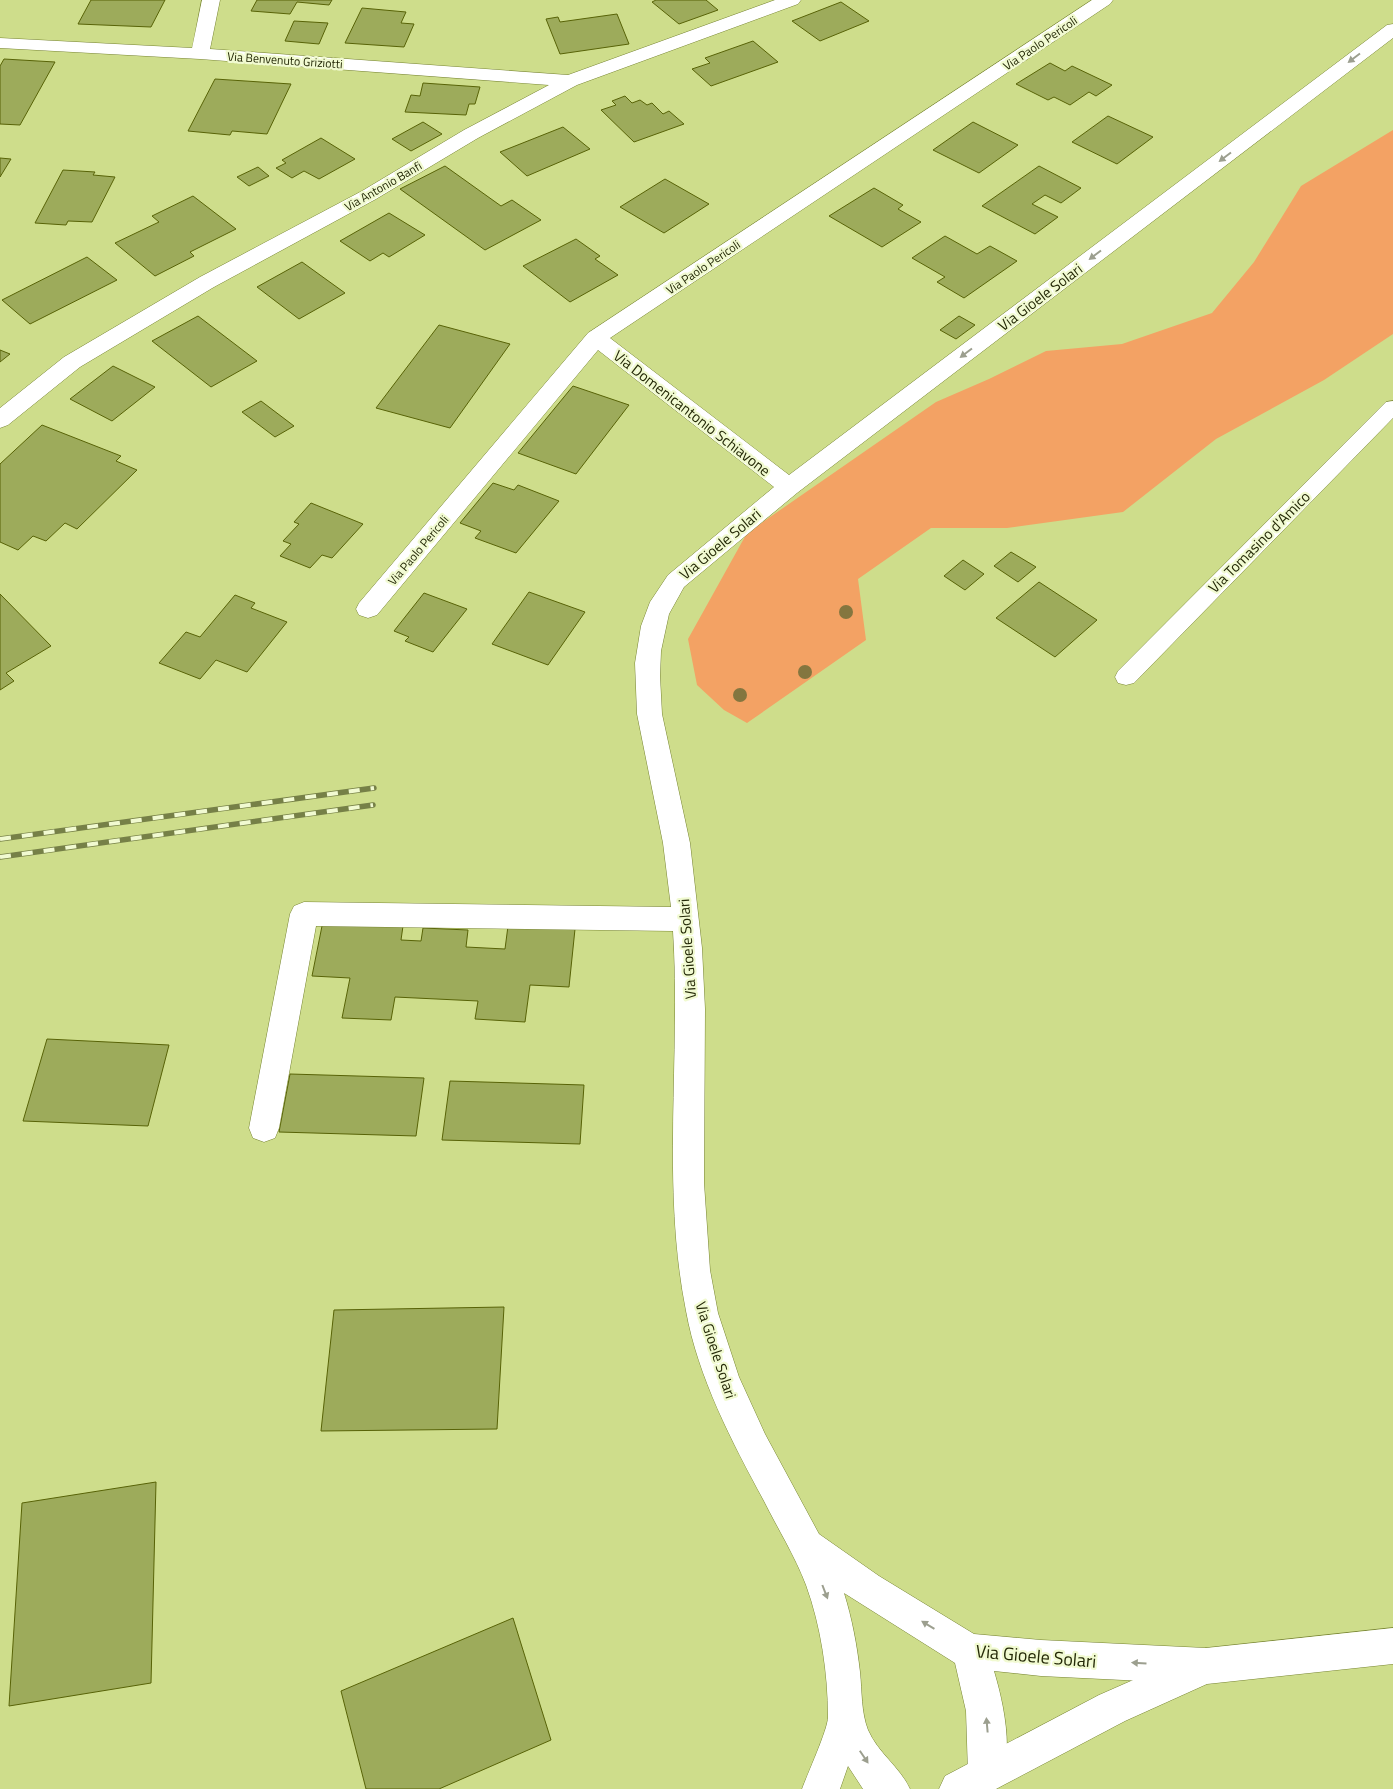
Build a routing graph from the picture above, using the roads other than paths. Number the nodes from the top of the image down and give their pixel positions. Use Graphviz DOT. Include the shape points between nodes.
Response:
graph roads {
  1 [pos="212,0"];
  2 [pos="792,0"];
  3 [pos="1104,0"];
  4 [pos="1393,29"];
  5 [pos="0,43"];
  6 [pos="200,54"];
  7 [pos="570,80"];
  8 [pos="596,338"];
  9 [pos="1393,407"];
  10 [pos="0,420"];
  11 [pos="788,487"];
  12 [pos="368,609"];
  13 [pos="1126,677"];
  14 [pos="685,919"];
  15 [pos="264,1128"];
  16 [pos="808,1547"];
  17 [pos="1393,1646"];
  18 [pos="969,1651"];
  19 [pos="1206,1666"];
  20 [pos="846,1719"];
  21 [pos="973,1781"];
  22 [pos="821,1789"];
  23 [pos="891,1789"];
  1 -- 6 [label="street"];
  2 -- 7 [label="street, Via Antonio Banfi"];
  3 -- 8 [label="street, Via Paolo Pericoli"];
  4 -- 11 [label="street, Via Gioele Solari, one-way"];
  5 -- 6 [label="street, Via Benvenuto Griziotti"];
  6 -- 7 [label="street, Via Benvenuto Griziotti"];
  7 -- 10 [label="street, Via Antonio Banfi" via="208,282 72,362"];
  8 -- 11 [label="street, Via Domenicantonio Schiavone"];
  8 -- 12 [label="street, Via Paolo Pericoli"];
  9 -- 13 [label="lane, Via Tomasino d'Amico"];
  11 -- 14 [label="street, Via Gioele Solari" via="676,581 664,598 652,628 647,676 650,710 674,828"];
  14 -- 15 [label="street" via="304,914"];
  14 -- 16 [label="street, Via Gioele Solari" via="691,1017 688,1203 691,1253 702,1314 741,1420"];
  18 -- 16 [label="street, Via Gioele Solari, one-way"];
  16 -- 20 [label="street, Via Gioele Solari, one-way" via="834,1622"];
  17 -- 19 [label="street, Via Gioele Solari"];
  19 -- 18 [label="street, Via Gioele Solari, one-way"];
  21 -- 18 [label="street, one-way" via="989,1741 979,1676"];
  19 -- 21 [label="street, Via Gioele Solari" via="1112,1708"];
  20 -- 22 [label="street"];
  20 -- 23 [label="street, Via Gioele Solari, one-way" via="856,1745"];
}
